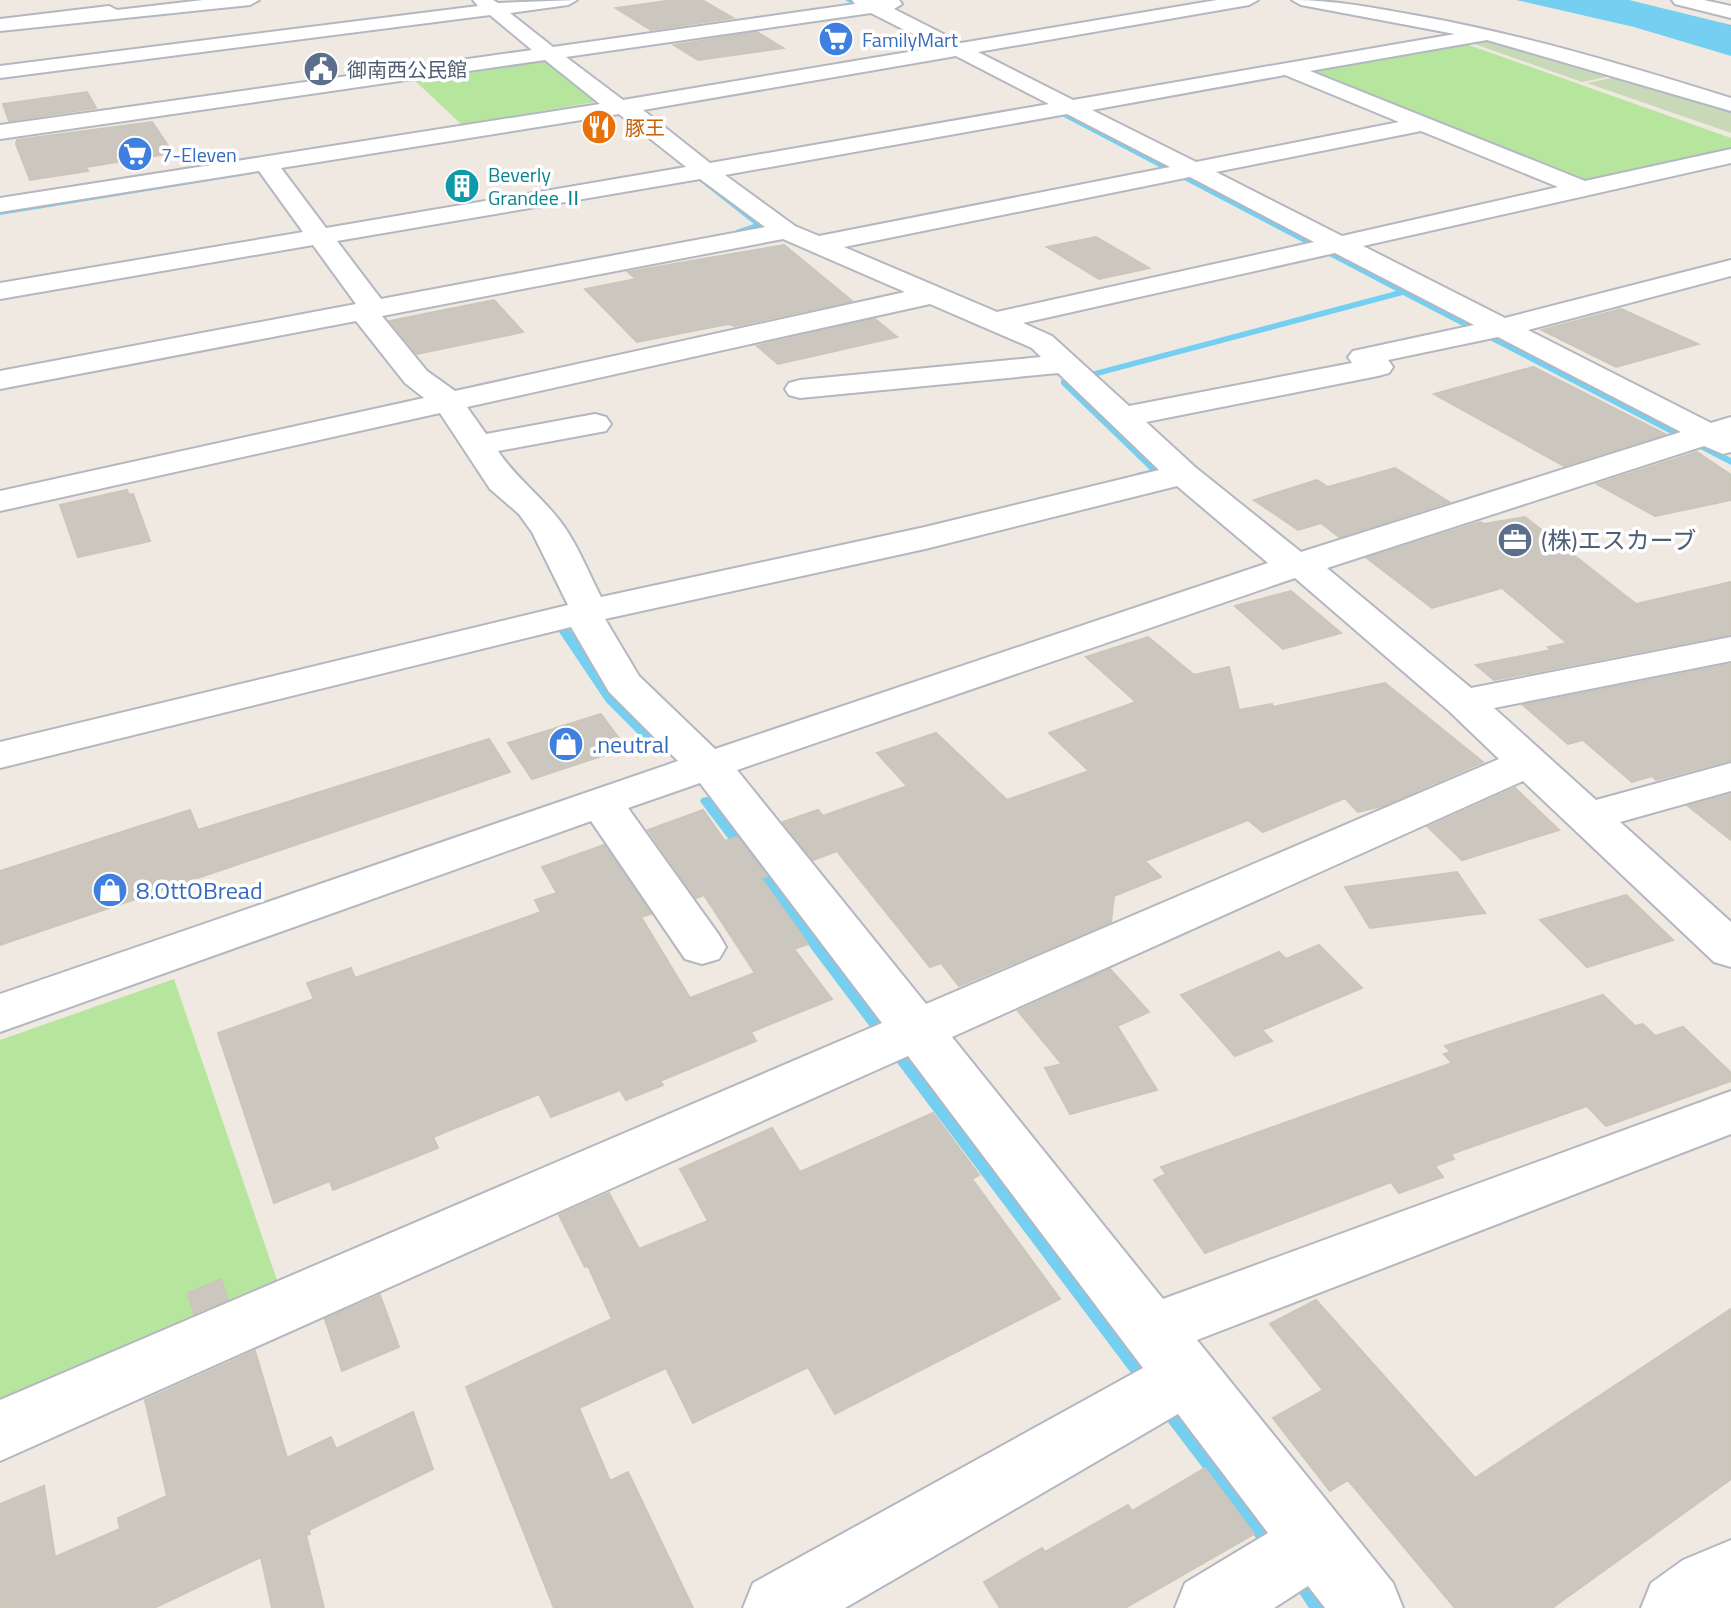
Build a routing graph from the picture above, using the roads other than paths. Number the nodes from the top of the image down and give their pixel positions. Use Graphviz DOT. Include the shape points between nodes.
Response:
graph roads {
  1 [pos="250,0"];
  2 [pos="568,0"];
  3 [pos="1198,0"];
  4 [pos="1301,0"];
  5 [pos="1681,0"];
  6 [pos="910,2"];
  7 [pos="868,3"];
  8 [pos="1262,4"];
  9 [pos="488,5"];
  10 [pos="1731,12"];
  11 [pos="0,25"];
  12 [pos="127,34"];
  13 [pos="1487,34"];
  14 [pos="1457,39"];
  15 [pos="957,51"];
  16 [pos="552,53"];
  17 [pos="1287,69"];
  18 [pos="0,72"];
  19 [pos="1568,78"];
  20 [pos="180,99"];
  21 [pos="1731,105"];
  22 [pos="622,107"];
  23 [pos="1069,107"];
  24 [pos="1424,124"];
  25 [pos="200,129"];
  26 [pos="0,132"];
  27 [pos="1731,156"];
  28 [pos="265,163"];
  29 [pos="705,171"];
  30 [pos="1179,171"];
  31 [pos="1583,189"];
  32 [pos="0,205"];
  33 [pos="786,231"];
  34 [pos="321,237"];
  35 [pos="818,244"];
  36 [pos="1326,247"];
  37 [pos="1731,268"];
  38 [pos="0,291"];
  39 [pos="931,295"];
  40 [pos="369,306"];
  41 [pos="996,321"];
  42 [pos="1489,331"];
  43 [pos="1074,373"];
  44 [pos="0,380"];
  45 [pos="800,389"];
  46 [pos="448,401"];
  47 [pos="1121,417"];
  48 [pos="595,424"];
  49 [pos="1709,438"];
  50 [pos="478,445"];
  51 [pos="1183,474"];
  52 [pos="0,501"];
  53 [pos="1297,565"];
  54 [pos="577,612"];
  55 [pos="1731,649"];
  56 [pos="1463,702"];
  57 [pos="0,755"];
  58 [pos="1529,762"];
  59 [pos="709,765"];
  60 [pos="1731,777"];
  61 [pos="601,803"];
  62 [pos="1588,817"];
  63 [pos="702,947"];
  64 [pos="1731,950"];
  65 [pos="0,1013"];
  66 [pos="898,1036"];
  67 [pos="1731,1112"];
  68 [pos="1164,1373"];
  69 [pos="0,1431"];
  70 [pos="1298,1554"];
  71 [pos="1731,1574"];
  72 [pos="778,1608"];
  73 [pos="1210,1608"];
  74 [pos="1368,1608"];
  75 [pos="1676,1608"];
  1 -- 12 [label="street"];
  2 -- 9 [label="street"];
  3 -- 15 [label="street" via="1011,29"];
  4 -- 8 [label="street"];
  4 -- 13 [label="street"];
  5 -- 10 [label="street"];
  6 -- 7 [label="street"];
  7 -- 15 [label="street"];
  7 -- 16 [label="street"];
  8 -- 15 [label="street" via="1146,17"];
  8 -- 15 [label="street" via="1059,41 1019,54"];
  9 -- 12 [label="street"];
  9 -- 16 [label="street"];
  11 -- 12 [label="street"];
  12 -- 18 [label="street"];
  13 -- 14 [label="street"];
  13 -- 21 [label="street"];
  14 -- 17 [label="street"];
  14 -- 19 [label="street"];
  15 -- 22 [label="street"];
  15 -- 23 [label="street"];
  16 -- 20 [label="street"];
  16 -- 22 [label="street"];
  17 -- 23 [label="street"];
  17 -- 24 [label="street"];
  20 -- 25 [label="street"];
  20 -- 26 [label="street"];
  22 -- 28 [label="street"];
  22 -- 29 [label="street"];
  23 -- 29 [label="street"];
  23 -- 30 [label="street"];
  24 -- 30 [label="street"];
  24 -- 31 [label="street"];
  27 -- 31 [label="street"];
  28 -- 32 [label="street" via="220,162"];
  28 -- 34 [label="street"];
  29 -- 33 [label="street"];
  29 -- 34 [label="street"];
  30 -- 35 [label="street"];
  30 -- 36 [label="street"];
  31 -- 36 [label="street"];
  33 -- 35 [label="street"];
  33 -- 40 [label="street"];
  34 -- 38 [label="street"];
  34 -- 40 [label="street"];
  35 -- 39 [label="street"];
  36 -- 41 [label="street"];
  36 -- 42 [label="street"];
  37 -- 42 [label="street"];
  39 -- 41 [label="street"];
  39 -- 46 [label="street"];
  40 -- 44 [label="street"];
  40 -- 46 [label="street" via="416,377"];
  41 -- 43 [label="street" via="1042,342"];
  42 -- 47 [label="street" via="1363,357 1378,367"];
  42 -- 49 [label="street"];
  43 -- 45 [label="street"];
  43 -- 47 [label="street"];
  46 -- 50 [label="street"];
  46 -- 52 [label="street"];
  47 -- 51 [label="street"];
  48 -- 50 [label="street"];
  49 -- 53 [label="street"];
  50 -- 54 [label="street" via="502,482 549,530"];
  51 -- 53 [label="street"];
  51 -- 54 [label="street" via="925,538"];
  53 -- 56 [label="street"];
  53 -- 59 [label="street"];
  54 -- 57 [label="street"];
  54 -- 59 [label="street" via="623,683"];
  55 -- 56 [label="street"];
  56 -- 58 [label="street"];
  58 -- 62 [label="street"];
  58 -- 66 [label="street"];
  59 -- 61 [label="street"];
  59 -- 66 [label="street"];
  60 -- 62 [label="street"];
  61 -- 63 [label="street"];
  61 -- 65 [label="street"];
  62 -- 64 [label="street"];
  66 -- 68 [label="street"];
  66 -- 69 [label="street"];
  67 -- 68 [label="street"];
  68 -- 70 [label="street"];
  68 -- 72 [label="street"];
  70 -- 73 [label="street"];
  70 -- 74 [label="street"];
  71 -- 75 [label="street" via="1707,1584"];
}
